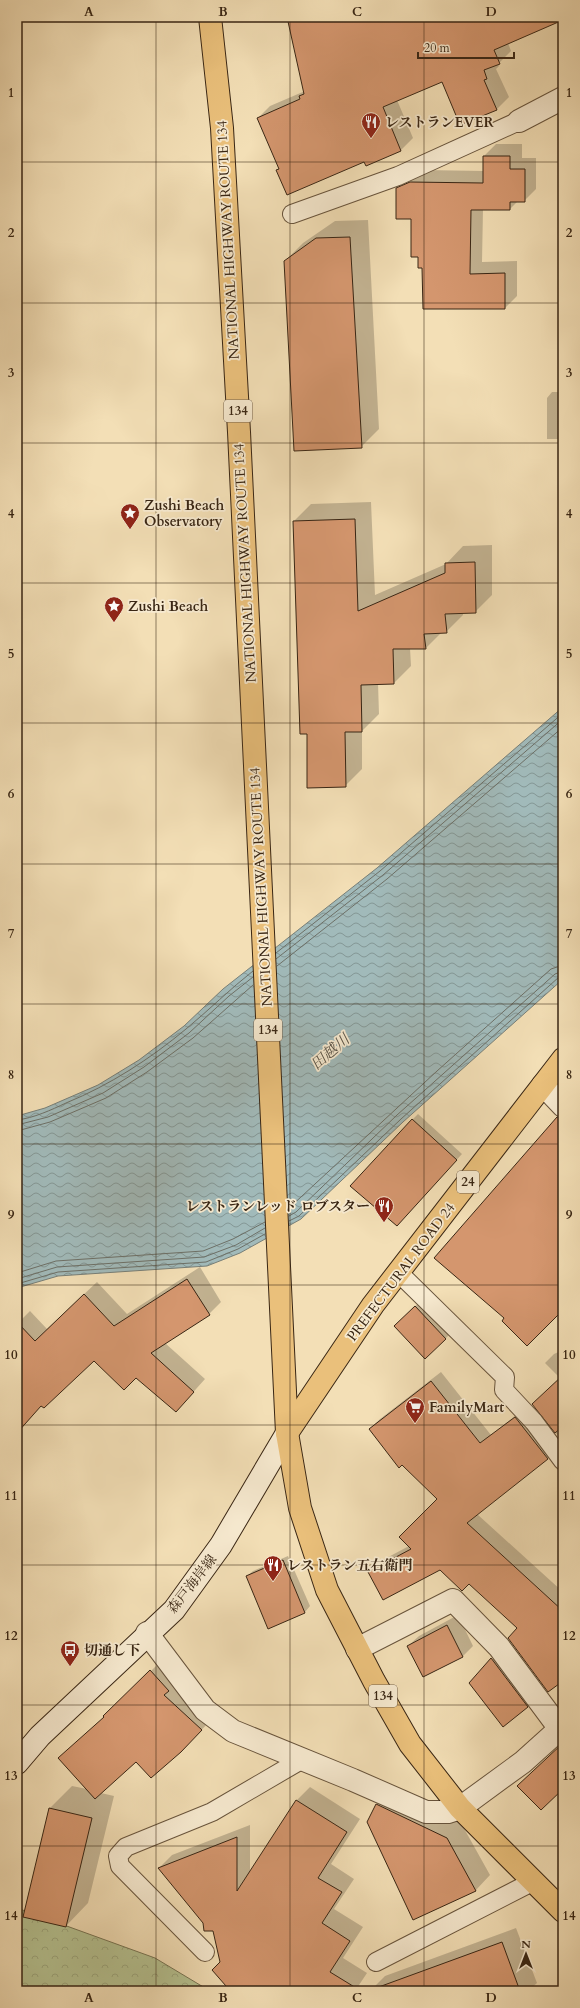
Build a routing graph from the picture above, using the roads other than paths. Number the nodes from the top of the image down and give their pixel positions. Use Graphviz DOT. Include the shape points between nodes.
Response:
graph roads {
  1 [pos="210,17"];
  2 [pos="563,98"];
  3 [pos="519,121"];
  4 [pos="292,214"];
  5 [pos="563,1059"];
  6 [pos="543,1085"];
  7 [pos="563,1106"];
  8 [pos="399,1272"];
  9 [pos="287,1432"];
  10 [pos="563,1461"];
  11 [pos="147,1633"];
  12 [pos="357,1649"];
  13 [pos="561,1727"];
  14 [pos="301,1760"];
  15 [pos="17,1763"];
  16 [pos="460,1808"];
  17 [pos="532,1882"];
  18 [pos="563,1911"];
  19 [pos="205,1952"];
  20 [pos="376,1962"];
  1 -- 9 [label="main road, NATIONAL HIGHWAY ROUTE 134 / 134" via="222,135 239,424"];
  2 -- 3 [label="street"];
  3 -- 4 [label="lane" via="398,176"];
  5 -- 6 [label="main road, PREFECTURAL ROAD 24 / 24"];
  6 -- 7 [label="street"];
  6 -- 8 [label="main road, PREFECTURAL ROAD 24 / 24"];
  8 -- 9 [label="main road, PREFECTURAL ROAD 24 / 24" via="373,1305"];
  8 -- 10 [label="lane" via="505,1377 504,1390 534,1422"];
  9 -- 11 [label="street, 森戸海岸線" via="200,1576 174,1610"];
  9 -- 12 [label="main road, NATIONAL HIGHWAY ROUTE 134 / 134" via="300,1508 327,1590"];
  11 -- 14 [label="street" via="205,1710 234,1731"];
  11 -- 15 [label="street, 森戸海岸線" via="40,1736"];
  12 -- 13 [label="street" via="453,1600 499,1647"];
  12 -- 16 [label="main road, NATIONAL HIGHWAY ROUTE 134 / 134" via="410,1744"];
  13 -- 16 [label="street" via="523,1762"];
  14 -- 16 [label="street" via="426,1812 448,1812"];
  14 -- 19 [label="lane" via="212,1812 126,1847 118,1856 120,1866"];
  16 -- 17 [label="main road, NATIONAL HIGHWAY ROUTE 134 / 134"];
  17 -- 18 [label="main road, NATIONAL HIGHWAY ROUTE 134 / 134"];
  17 -- 20 [label="lane"];
}
